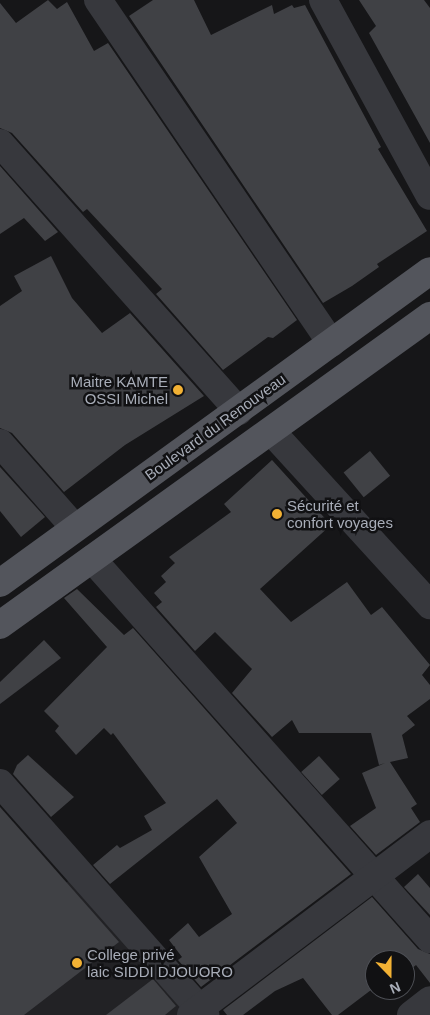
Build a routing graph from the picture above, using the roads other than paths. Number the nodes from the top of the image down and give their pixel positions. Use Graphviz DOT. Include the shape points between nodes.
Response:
graph roads {
  1 [pos="98,0"];
  2 [pos="323,0"];
  3 [pos="0,143"];
  4 [pos="430,196"];
  5 [pos="430,271"];
  6 [pos="430,316"];
  7 [pos="331,343"];
  8 [pos="239,411"];
  9 [pos="271,431"];
  10 [pos="0,443"];
  11 [pos="75,528"];
  12 [pos="92,559"];
  13 [pos="0,583"];
  14 [pos="430,604"];
  15 [pos="0,625"];
  16 [pos="0,782"];
  17 [pos="430,834"];
  18 [pos="374,877"];
  19 [pos="430,939"];
  20 [pos="430,1000"];
  21 [pos="199,1013"];
  22 [pos="411,1015"];
  1 -- 7 [label="street"];
  2 -- 4 [label="street"];
  3 -- 8 [label="street"];
  5 -- 7 [label="main road, Boulevard du Renouveau"];
  6 -- 9 [label="main road"];
  7 -- 8 [label="main road, Boulevard du Renouveau"];
  8 -- 11 [label="main road, Boulevard du Renouveau"];
  9 -- 12 [label="main road"];
  9 -- 14 [label="street"];
  10 -- 11 [label="street"];
  11 -- 13 [label="main road, Boulevard du Renouveau"];
  12 -- 15 [label="main road"];
  12 -- 18 [label="street"];
  16 -- 21 [label="street"];
  17 -- 18 [label="street"];
  18 -- 19 [label="street"];
  18 -- 21 [label="street"];
  20 -- 22 [label="street"];
}
